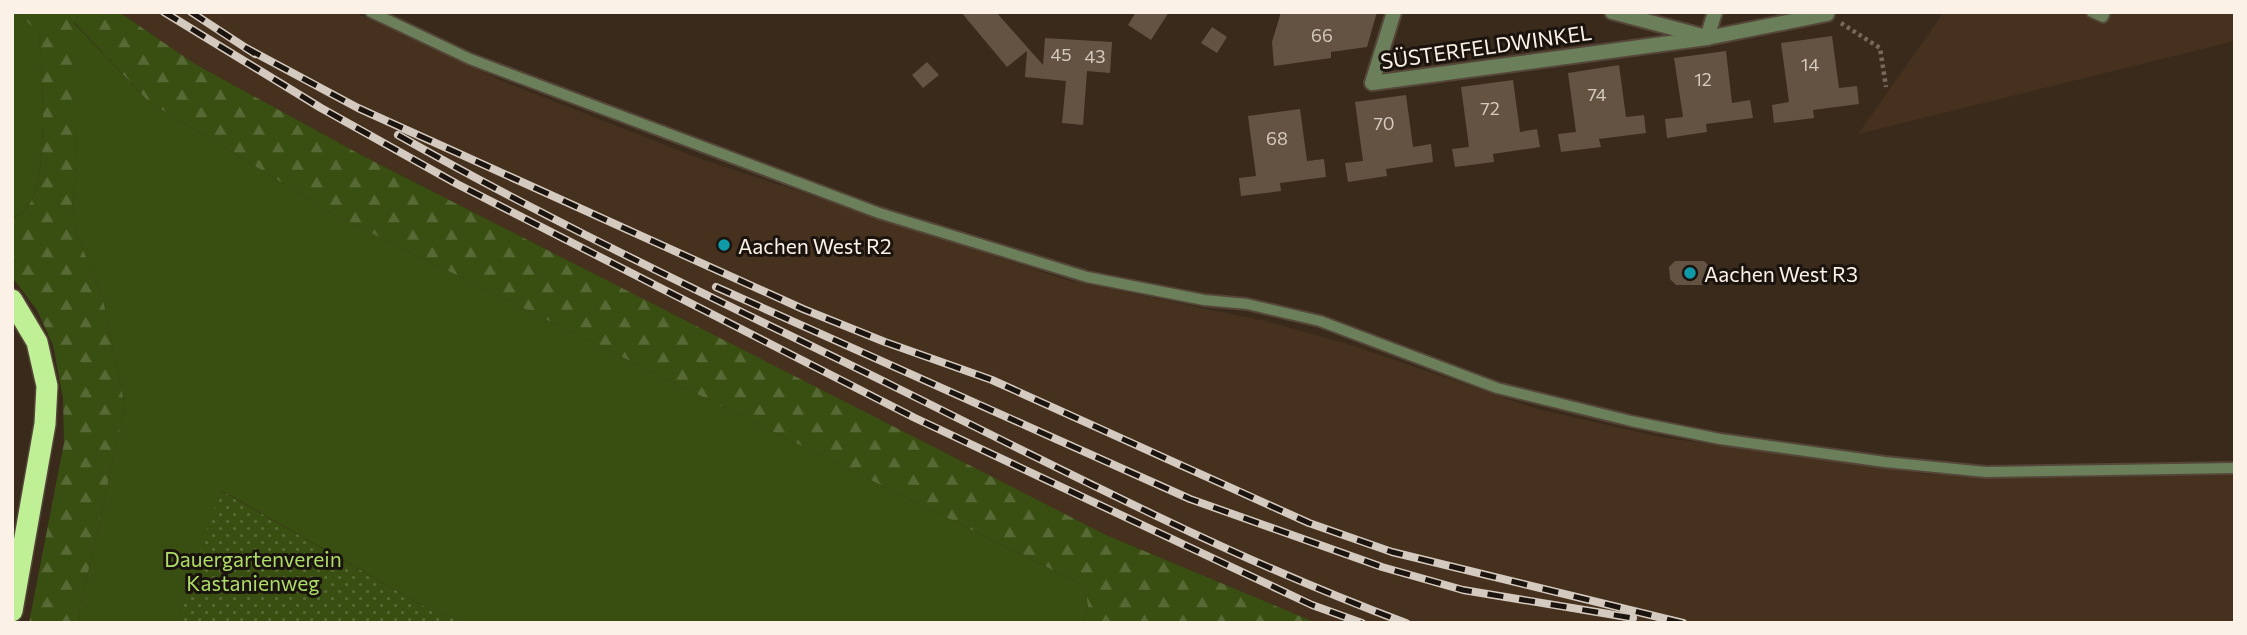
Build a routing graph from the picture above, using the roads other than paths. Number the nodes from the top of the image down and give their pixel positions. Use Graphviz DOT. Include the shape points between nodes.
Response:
graph roads {
  1 [pos="371,12"];
  2 [pos="1394,12"];
  3 [pos="1612,12"];
  4 [pos="1715,12"];
  5 [pos="2092,12"];
  6 [pos="2105,12"];
  7 [pos="1827,15"];
  8 [pos="1707,38"];
  9 [pos="12,300"];
  10 [pos="2235,468"];
  11 [pos="12,611"];
  1 -- 10 [label="lane" via="470,59 879,213 1087,277 1320,321 1497,388 1631,422 1747,443 1986,472"];
  2 -- 8 [label="street, SÜSTERFELDWINKEL" via="1372,83"];
  3 -- 8 [label="street, SÜSTERFELDWINKEL"];
  4 -- 8 [label="street"];
  5 -- 6 [label="lane" via="2103,17"];
  7 -- 8 [label="street"];
  9 -- 11 [label="highway" via="37,342 47,386 45,424"];
}
